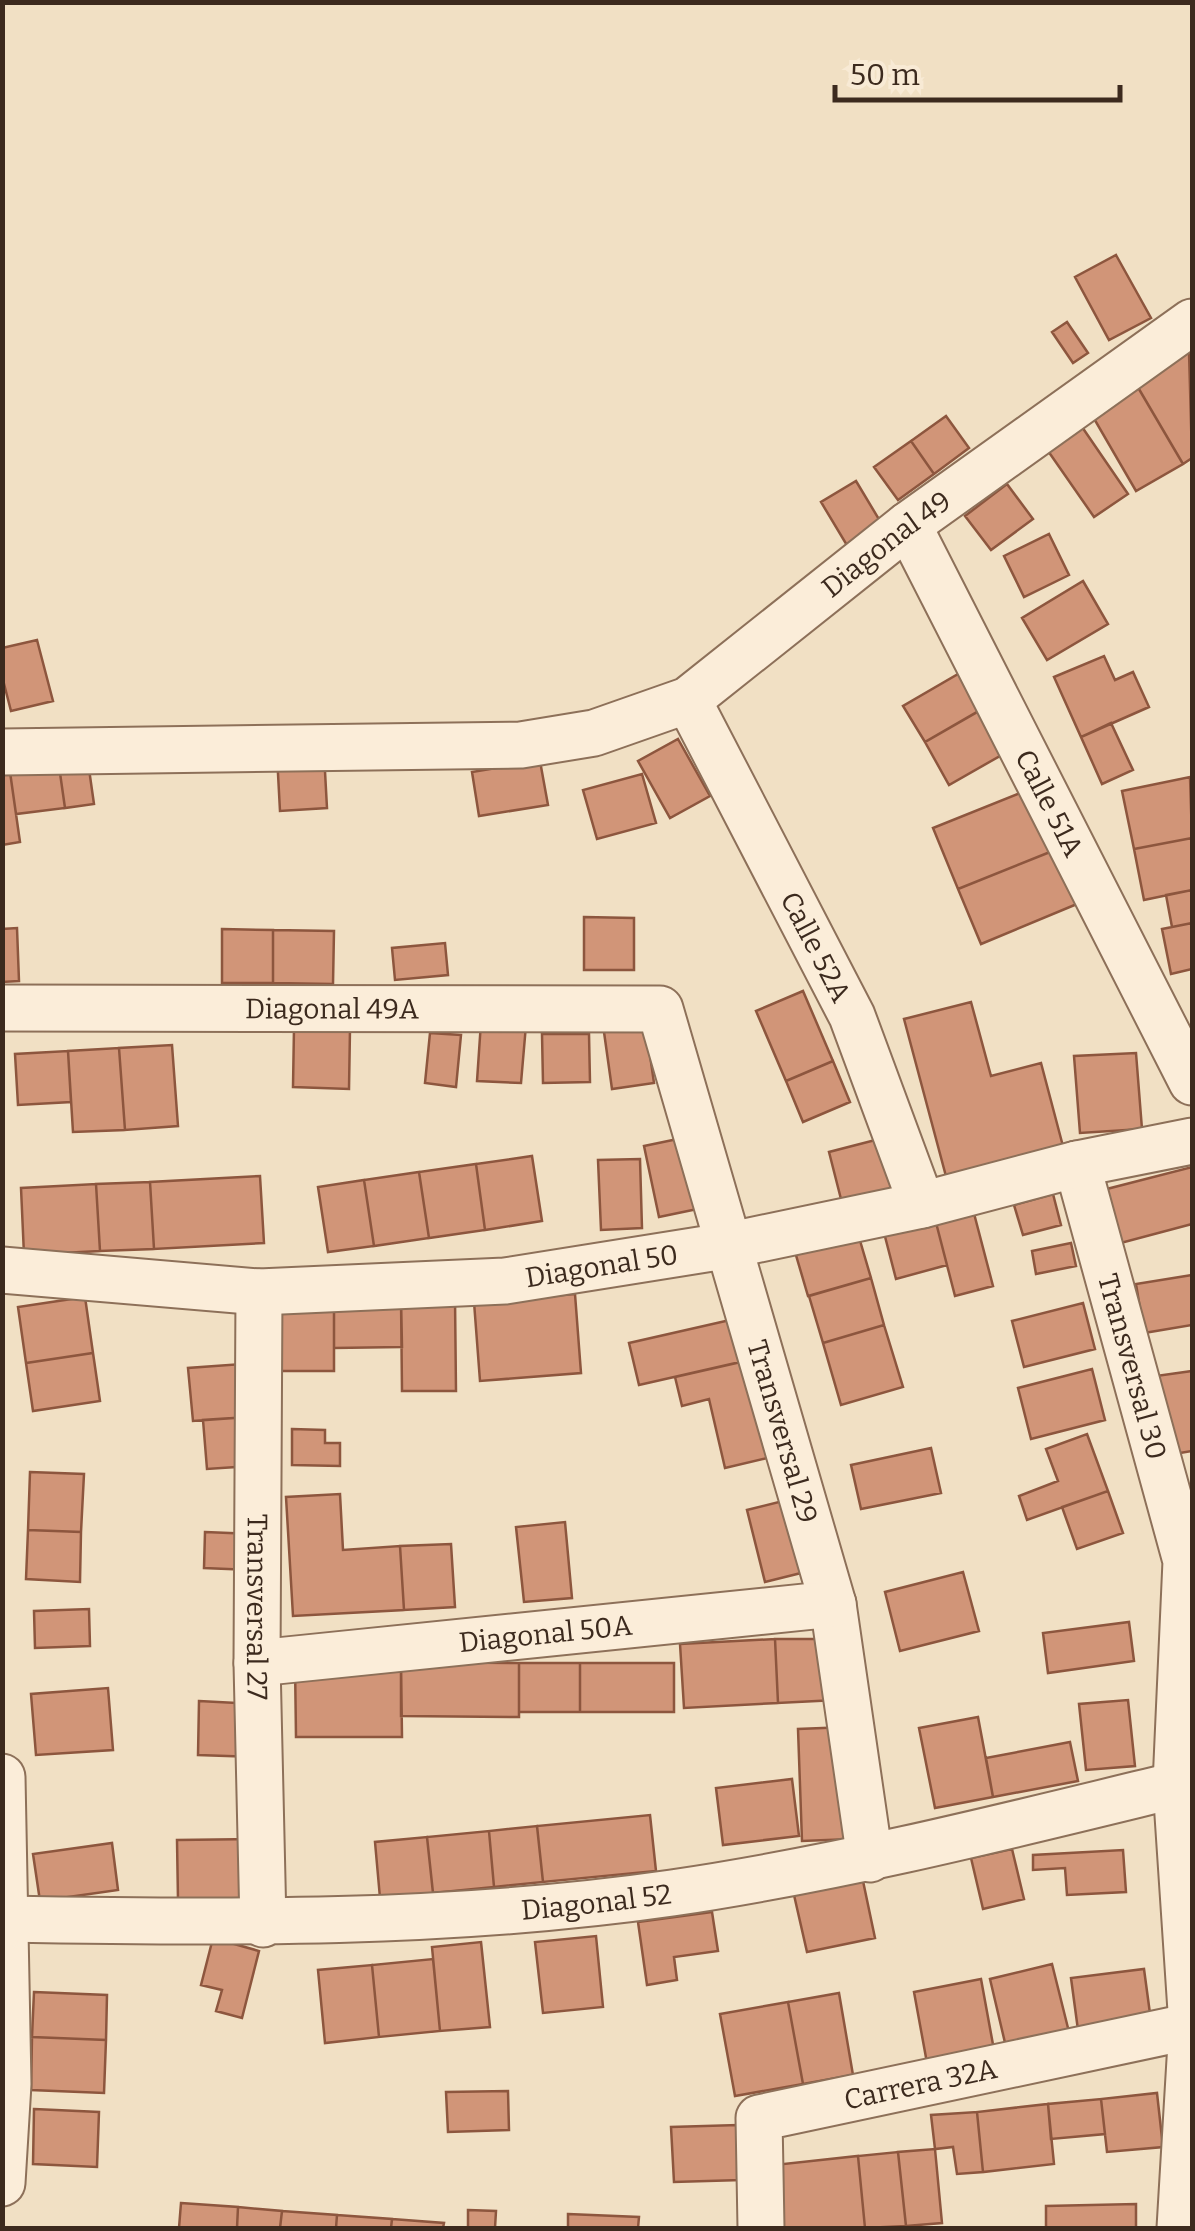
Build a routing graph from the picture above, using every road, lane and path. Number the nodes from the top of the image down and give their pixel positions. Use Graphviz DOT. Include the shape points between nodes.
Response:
graph roads {
  1 [pos="1192,321"];
  2 [pos="908,525"];
  3 [pos="688,700"];
  4 [pos="2,752"];
  5 [pos="2,1008"];
  6 [pos="660,1009"];
  7 [pos="1192,1082"];
  8 [pos="1192,1142"];
  9 [pos="1077,1164"];
  10 [pos="922,1205"];
  11 [pos="731,1246"];
  12 [pos="2,1270"];
  13 [pos="259,1292"];
  14 [pos="1189,1561"];
  15 [pos="833,1604"];
  16 [pos="258,1663"];
  17 [pos="2,1777"];
  18 [pos="1176,1784"];
  19 [pos="870,1860"];
  20 [pos="5,1919"];
  21 [pos="263,1924"];
  22 [pos="1192,2026"];
  23 [pos="5,2084"];
  24 [pos="2,2183"];
  25 [pos="761,2228"];
  26 [pos="1180,2228"];
  1 -- 2 [label="street, Diagonal 49"];
  2 -- 3 [label="street, Diagonal 49"];
  2 -- 7 [label="street, Calle 51A"];
  3 -- 4 [label="street, Diagonal 49" via="594,733 521,744"];
  3 -- 10 [label="street, Calle 52A" via="852,1016"];
  5 -- 6 [label="street, Diagonal 49A"];
  6 -- 11 [label="street, Transversal 29"];
  8 -- 9 [label="street, Diagonal 50"];
  9 -- 10 [label="street, Diagonal 50"];
  9 -- 14 [label="street, Transversal 30"];
  10 -- 11 [label="street, Diagonal 50"];
  11 -- 13 [label="street, Diagonal 50" via="505,1281"];
  11 -- 15 [label="street, Transversal 29"];
  12 -- 13 [label="street, Diagonal 50"];
  13 -- 16 [label="street, Transversal 27"];
  14 -- 18 [label="street, Transversal 30"];
  15 -- 16 [label="street, Diagonal 50A"];
  15 -- 19 [label="street, Transversal 29"];
  16 -- 21 [label="street, Transversal 27"];
  17 -- 20 [label="street"];
  18 -- 19 [label="street, Diagonal 52"];
  18 -- 22 [label="street, Transversal 30"];
  19 -- 21 [label="street, Diagonal 52" via="467,1915"];
  20 -- 21 [label="street, Diagonal 52"];
  20 -- 23 [label="street"];
  22 -- 25 [label="street, Carrera 32A" via="758,2118"];
  22 -- 26 [label="street, Transversal 30"];
  23 -- 24 [label="street"];
}
